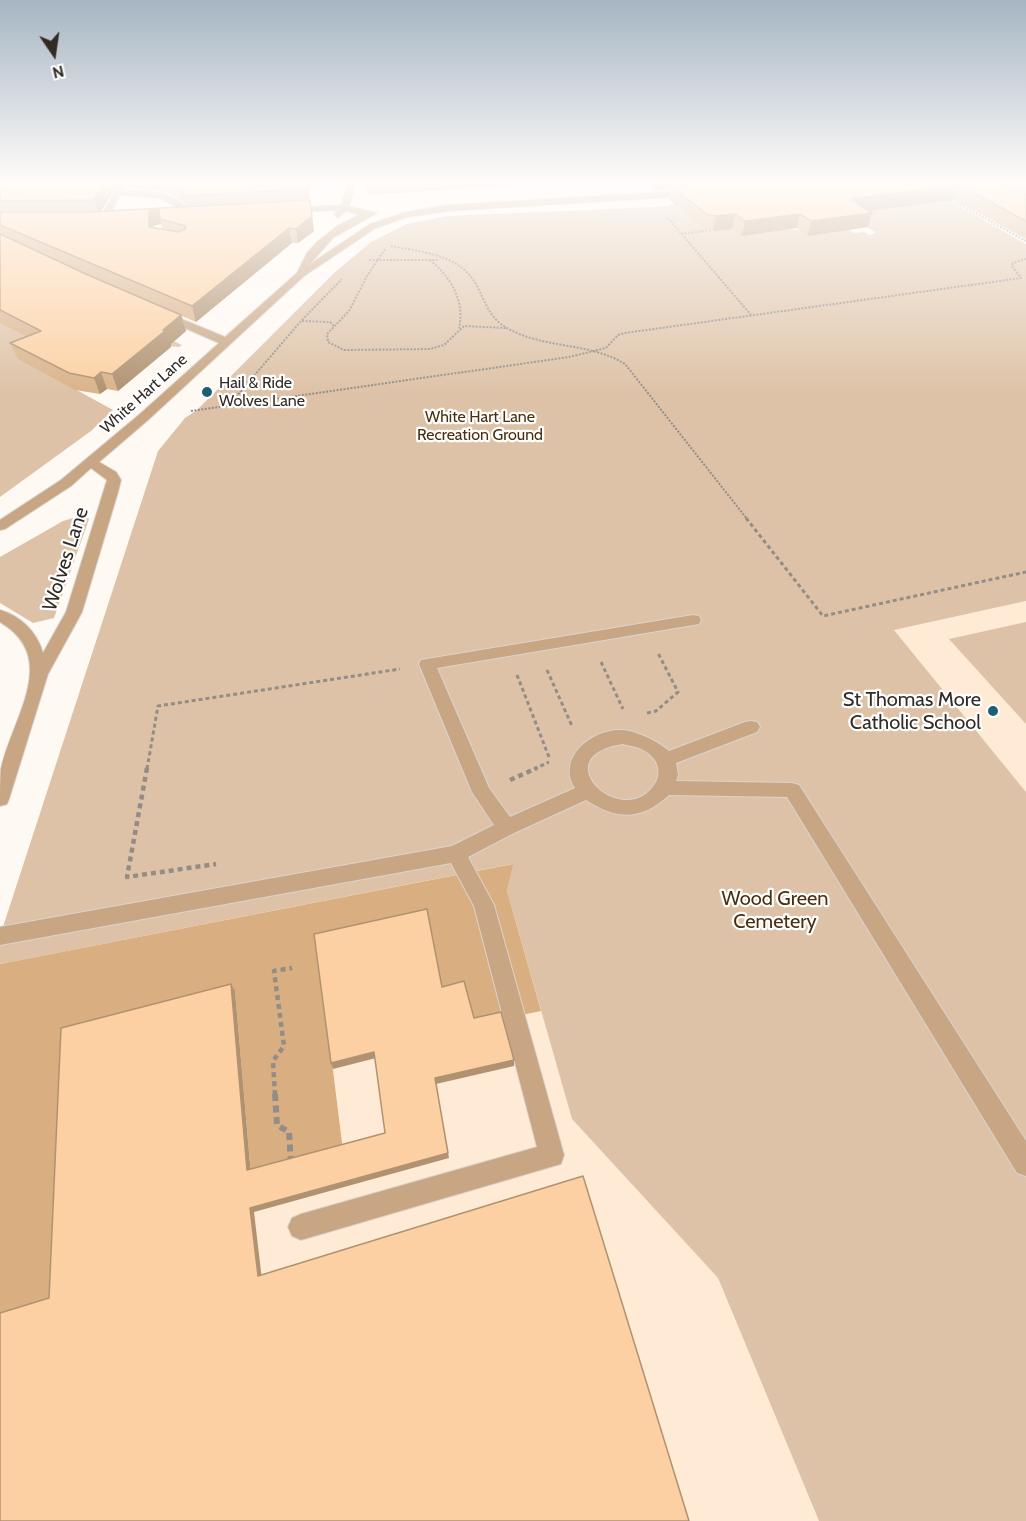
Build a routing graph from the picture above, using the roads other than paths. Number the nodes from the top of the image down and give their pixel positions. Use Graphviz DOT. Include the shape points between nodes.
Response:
graph roads {
  1 [pos="312,252"];
  2 [pos="335,252"];
  3 [pos="301,274"];
  4 [pos="152,310"];
  5 [pos="225,341"];
  6 [pos="91,462"];
  7 [pos="0,526"];
  8 [pos="0,615"];
  9 [pos="693,620"];
  10 [pos="40,674"];
  11 [pos="751,727"];
  12 [pos="665,760"];
  13 [pos="666,788"];
  14 [pos="587,791"];
  15 [pos="0,799"];
  16 [pos="507,827"];
  17 [pos="456,854"];
  18 [pos="0,936"];
  19 [pos="1026,1164"];
  20 [pos="301,1227"];
  1 -- 3 [label="street, White Hart Lane"];
  2 -- 3 [label="street, White Hart Lane"];
  3 -- 5 [label="street, White Hart Lane"];
  4 -- 5 [label="street"];
  5 -- 6 [label="street, White Hart Lane"];
  6 -- 7 [label="street, White Hart Lane" via="44,499"];
  6 -- 10 [label="street, Wolves Lane" via="114,480 74,612"];
  8 -- 10 [label="street, Wolves Lane" via="33,640"];
  9 -- 16 [label="street" via="427,664 482,792"];
  10 -- 15 [label="street, Wolves Lane"];
  11 -- 12 [label="street"];
  12 -- 13 [label="street" via="669,776"];
  12 -- 14 [label="street" via="637,739 609,738 597,742 580,759 578,770"];
  13 -- 14 [label="street" via="645,805 630,807 614,806"];
  13 -- 19 [label="street" via="792,790"];
  14 -- 16 [label="street"];
  16 -- 17 [label="street"];
  17 -- 18 [label="street"];
  17 -- 20 [label="street" via="484,905 552,1155"];
}
